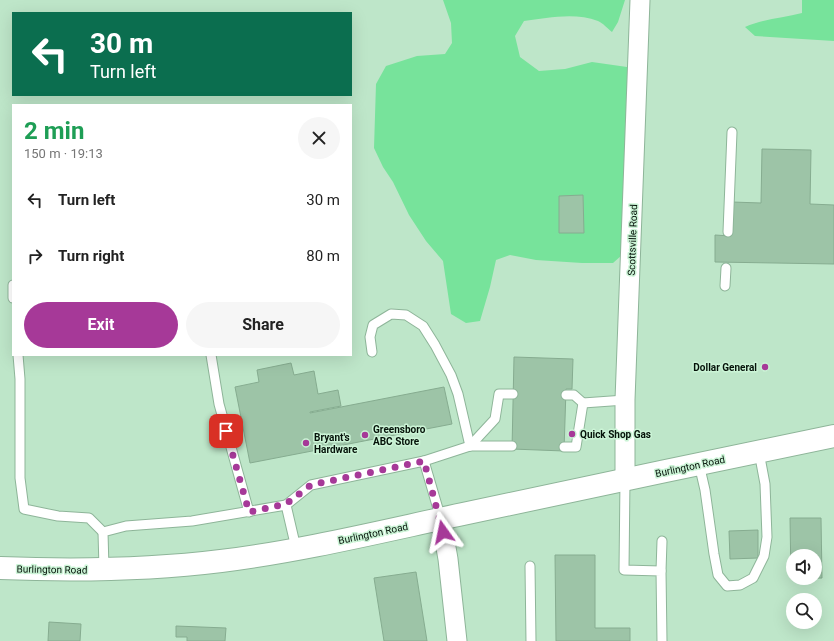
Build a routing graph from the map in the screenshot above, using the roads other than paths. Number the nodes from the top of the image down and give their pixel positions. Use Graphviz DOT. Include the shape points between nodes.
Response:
graph roads {
  1 [pos="640,0"];
  2 [pos="732,132"];
  3 [pos="728,232"];
  4 [pos="726,268"];
  5 [pos="725,286"];
  6 [pos="372,352"];
  7 [pos="18,356"];
  8 [pos="211,356"];
  9 [pos="513,394"];
  10 [pos="566,395"];
  11 [pos="625,400"];
  12 [pos="583,403"];
  13 [pos="834,436"];
  14 [pos="470,446"];
  15 [pos="512,446"];
  16 [pos="564,447"];
  17 [pos="759,452"];
  18 [pos="424,461"];
  19 [pos="699,464"];
  20 [pos="625,480"];
  21 [pos="286,504"];
  22 [pos="249,512"];
  23 [pos="441,519"];
  24 [pos="103,532"];
  25 [pos="662,541"];
  26 [pos="296,548"];
  27 [pos="530,566"];
  28 [pos="0,568"];
  29 [pos="104,569"];
  30 [pos="661,571"];
  31 [pos="457,641"];
  32 [pos="531,641"];
  33 [pos="662,641"];
  1 -- 11 [label="street, Scottsville Road"];
  2 -- 3 [label="lane"];
  4 -- 5 [label="lane"];
  6 -- 14 [label="lane" via="370,337 373,324 391,314 406,315 423,326 451,375"];
  7 -- 24 [label="lane" via="20,478 24,509 58,516 89,518"];
  8 -- 22 [label="lane" via="219,404"];
  9 -- 14 [label="lane" via="499,394 495,419"];
  10 -- 12 [label="lane" via="574,395"];
  11 -- 12 [label="lane"];
  11 -- 20 [label="street, Scottsville Road"];
  12 -- 16 [label="lane" via="576,447"];
  13 -- 17 [label="highway, Burlington Road"];
  14 -- 15 [label="lane"];
  14 -- 18 [label="lane"];
  17 -- 19 [label="highway, Burlington Road"];
  17 -- 19 [label="lane" via="765,484 767,537 764,556 753,578 740,585 727,586 718,575"];
  18 -- 21 [label="lane" via="311,485"];
  18 -- 23 [label="lane"];
  19 -- 20 [label="highway, Burlington Road"];
  20 -- 23 [label="highway, Burlington Road"];
  20 -- 30 [label="lane" via="624,570"];
  21 -- 22 [label="lane"];
  21 -- 26 [label="lane"];
  22 -- 24 [label="lane" via="126,526"];
  23 -- 26 [label="highway, Burlington Road"];
  23 -- 31 [label="street"];
  24 -- 29 [label="lane"];
  25 -- 30 [label="lane"];
  26 -- 29 [label="highway, Burlington Road" via="221,561"];
  27 -- 32 [label="lane"];
  28 -- 29 [label="highway, Burlington Road"];
  30 -- 33 [label="lane"];
}
